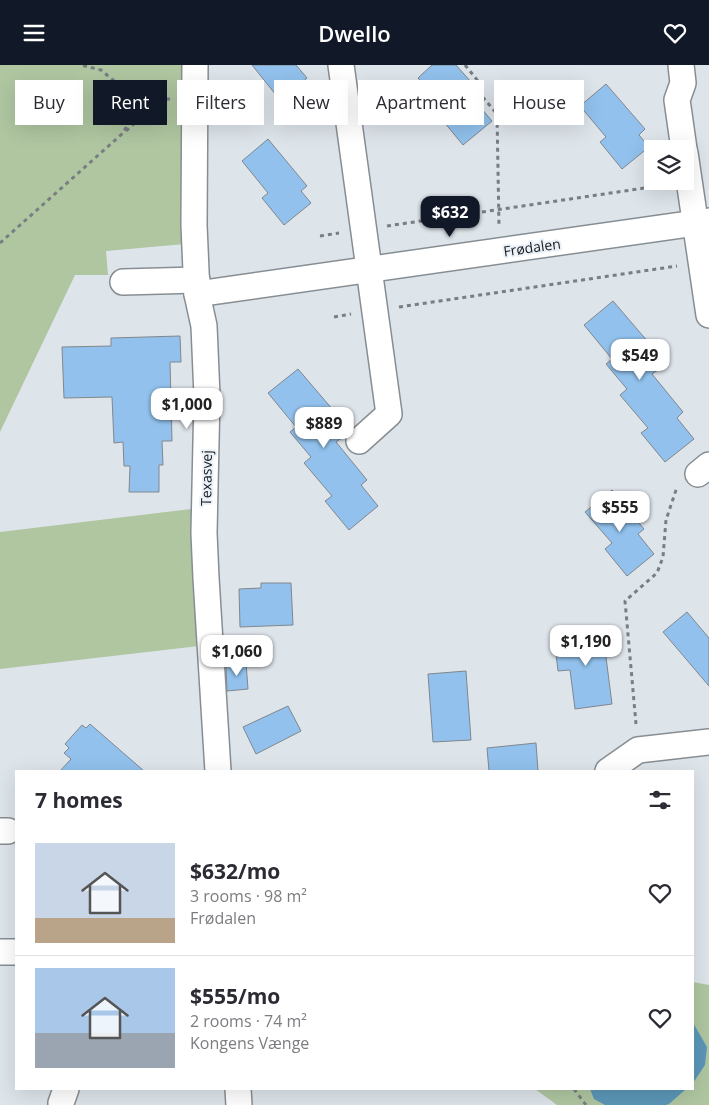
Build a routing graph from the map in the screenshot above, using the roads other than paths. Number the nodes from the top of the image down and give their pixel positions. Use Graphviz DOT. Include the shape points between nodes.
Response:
graph roads {
  1 [pos="195,65"];
  2 [pos="340,65"];
  3 [pos="681,65"];
  4 [pos="683,140"];
  5 [pos="692,190"];
  6 [pos="702,222"];
  7 [pos="369,270"];
  8 [pos="123,282"];
  9 [pos="197,287"];
  10 [pos="709,315"];
  11 [pos="359,441"];
  12 [pos="709,742"];
  13 [pos="218,770"];
  14 [pos="609,770"];
  15 [pos="0,952"];
  16 [pos="15,952"];
  17 [pos="238,1090"];
  18 [pos="239,1105"];
  1 -- 9 [label="street, Texasvej"];
  2 -- 7 [label="street"];
  3 -- 4 [label="street" via="683,83 677,100"];
  5 -- 6 [label="street"];
  6 -- 7 [label="street, Frødalen"];
  6 -- 10 [label="street" via="701,263"];
  7 -- 9 [label="street, Frødalen"];
  7 -- 11 [label="street" via="389,415"];
  8 -- 9 [label="street, Frødalen"];
  9 -- 13 [label="street, Texasvej" via="204,325 207,387 204,533"];
  12 -- 14 [label="street" via="638,750"];
  15 -- 16 [label="street"];
  17 -- 18 [label="street"];
}
